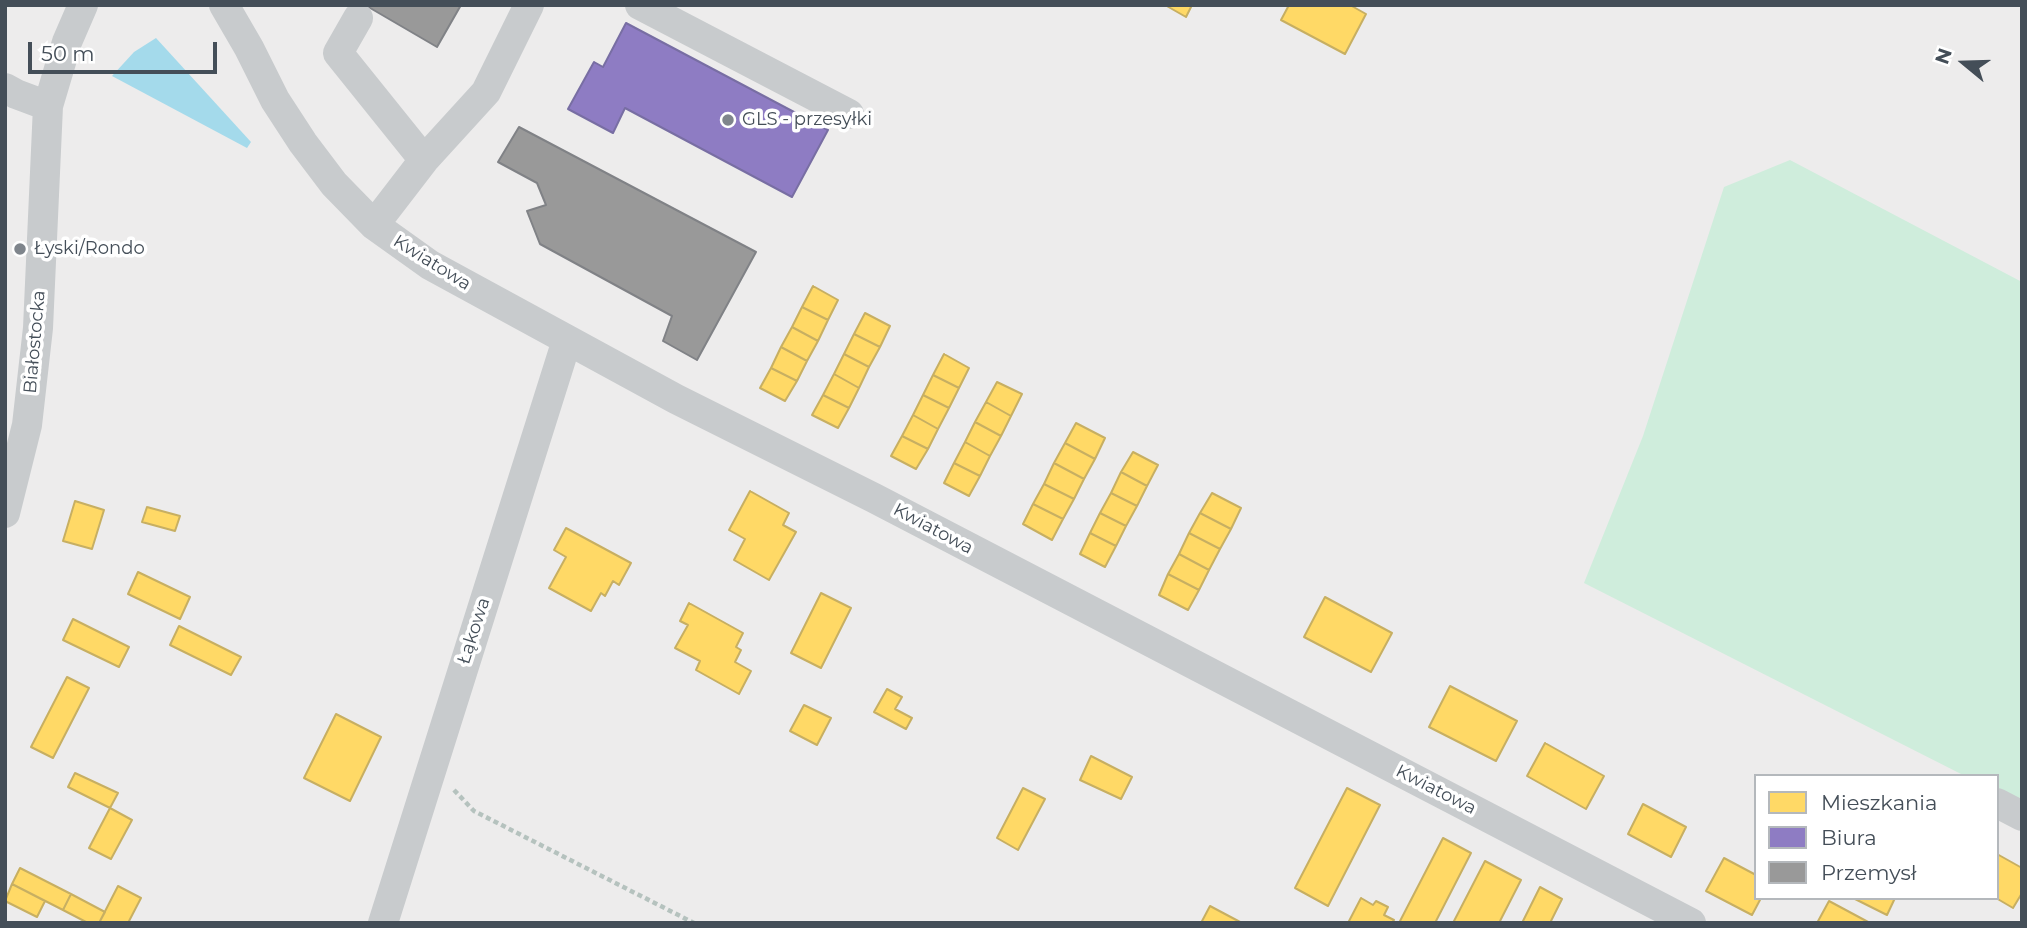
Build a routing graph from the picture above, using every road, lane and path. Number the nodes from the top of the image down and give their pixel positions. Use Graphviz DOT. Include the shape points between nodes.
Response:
graph roads {
  1 [pos="83,5"];
  2 [pos="224,5"];
  3 [pos="238,5"];
  4 [pos="529,5"];
  5 [pos="640,5"];
  6 [pos="358,18"];
  7 [pos="249,48"];
  8 [pos="5,88"];
  9 [pos="48,106"];
  10 [pos="849,114"];
  11 [pos="424,160"];
  12 [pos="374,225"];
  13 [pos="567,340"];
  14 [pos="5,513"];
  15 [pos="435,757"];
  16 [pos="1999,804"];
  17 [pos="2022,816"];
  18 [pos="383,923"];
  19 [pos="694,923"];
  20 [pos="1691,923"];
  1 -- 9 [label="street, Białostocka"];
  2 -- 7 [label="street, Kwiatowa"];
  3 -- 7 [label="street, Kwiatowa"];
  4 -- 11 [label="street" via="486,92"];
  5 -- 10 [label="street"];
  6 -- 11 [label="street" via="338,53"];
  7 -- 12 [label="street, Kwiatowa" via="303,143"];
  8 -- 9 [label="street"];
  9 -- 14 [label="street, Białostocka" via="35,355 27,425"];
  11 -- 12 [label="street"];
  12 -- 13 [label="street, Kwiatowa" via="430,265"];
  13 -- 15 [label="street, Łąkowa"];
  13 -- 20 [label="street, Kwiatowa"];
  15 -- 18 [label="street, Łąkowa"];
  15 -- 19 [label="path" via="447,784 474,811"];
  16 -- 17 [label="street"];
}
